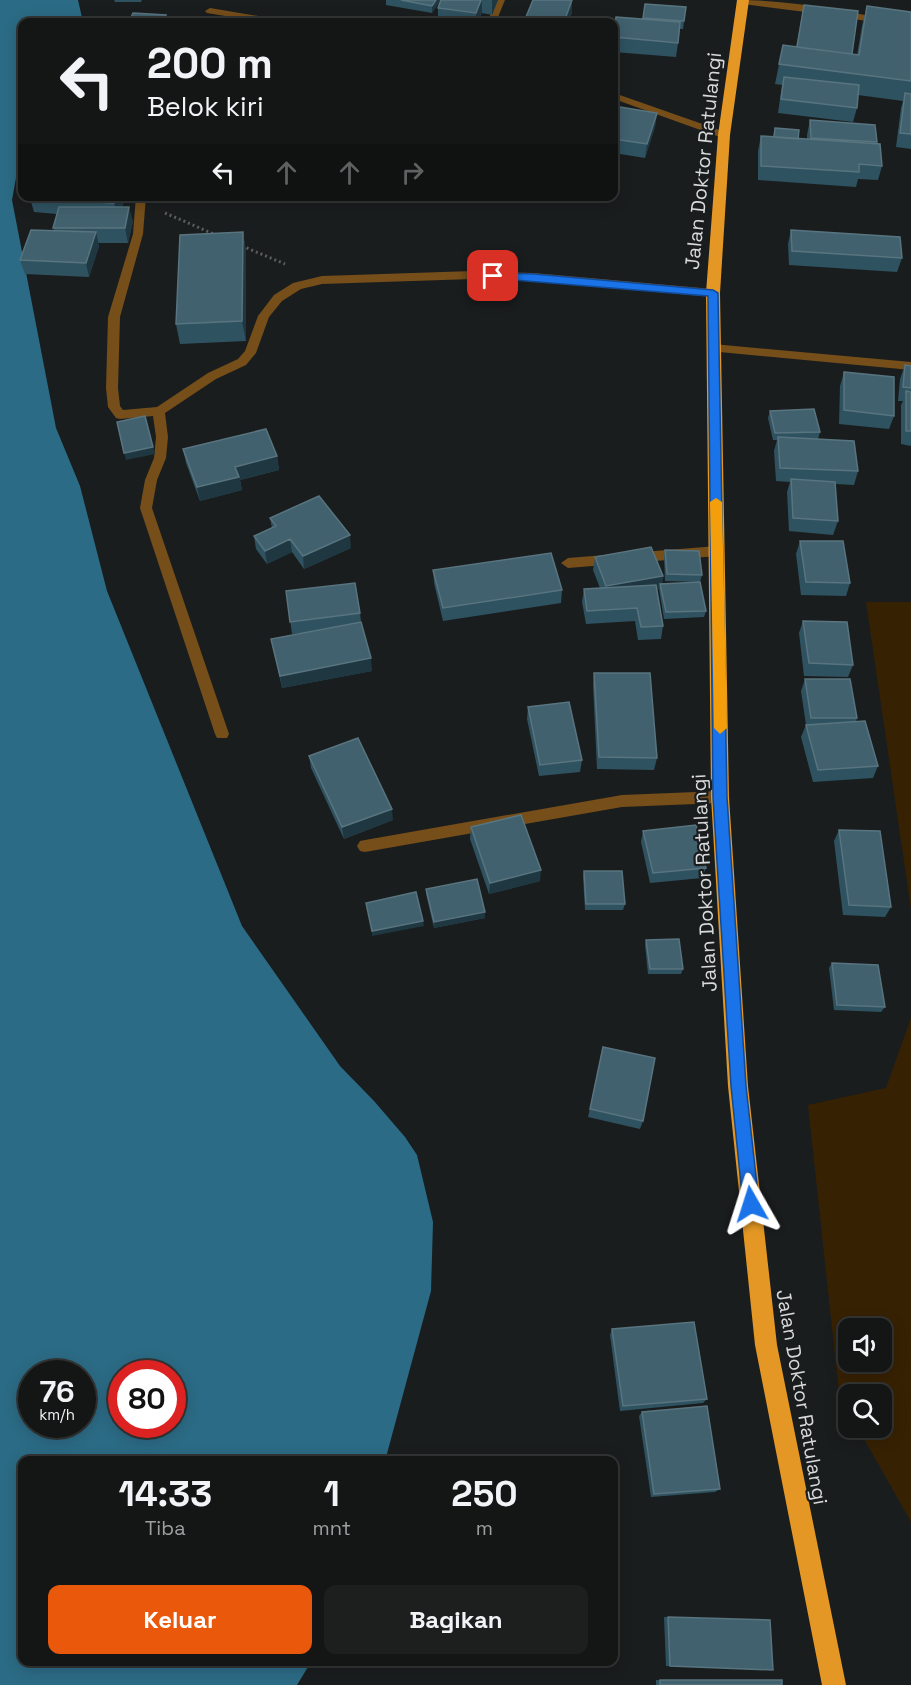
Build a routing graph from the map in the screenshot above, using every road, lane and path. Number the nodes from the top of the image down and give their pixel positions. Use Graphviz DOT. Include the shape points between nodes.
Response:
graph roads {
  1 [pos="210,0"];
  2 [pos="500,0"];
  3 [pos="743,0"];
  4 [pos="210,11"];
  5 [pos="209,18"];
  6 [pos="252,18"];
  7 [pos="493,18"];
  8 [pos="911,27"];
  9 [pos="618,97"];
  10 [pos="724,135"];
  11 [pos="140,201"];
  12 [pos="144,201"];
  13 [pos="225,238"];
  14 [pos="236,243"];
  15 [pos="322,280"];
  16 [pos="713,293"];
  17 [pos="713,348"];
  18 [pos="911,366"];
  19 [pos="159,411"];
  20 [pos="717,551"];
  21 [pos="568,563"];
  22 [pos="222,734"];
  23 [pos="720,797"];
  24 [pos="365,846"];
  25 [pos="834,1685"];
  1 -- 4 [label="street"];
  2 -- 7 [label="street"];
  3 -- 8 [label="street"];
  3 -- 10 [label="highway, Jalan Doktor Ratulangi"];
  4 -- 5 [label="street"];
  4 -- 6 [label="street"];
  9 -- 10 [label="street"];
  10 -- 16 [label="highway, Jalan Doktor Ratulangi"];
  11 -- 19 [label="street" via="138,234 114,317 113,401 120,415"];
  12 -- 13 [label="path"];
  14 -- 15 [label="path"];
  15 -- 16 [label="street" via="534,277"];
  15 -- 19 [label="street" via="297,286 278,298 264,316 250,353 242,362 212,376"];
  16 -- 17 [label="highway, Jalan Doktor Ratulangi"];
  17 -- 18 [label="street"];
  17 -- 20 [label="highway, Jalan Doktor Ratulangi"];
  19 -- 22 [label="street" via="160,458 146,508"];
  20 -- 21 [label="street"];
  20 -- 23 [label="highway, Jalan Doktor Ratulangi"];
  23 -- 24 [label="street" via="622,801"];
  23 -- 25 [label="highway, Jalan Doktor Ratulangi" via="738,1086 766,1346"];
}
